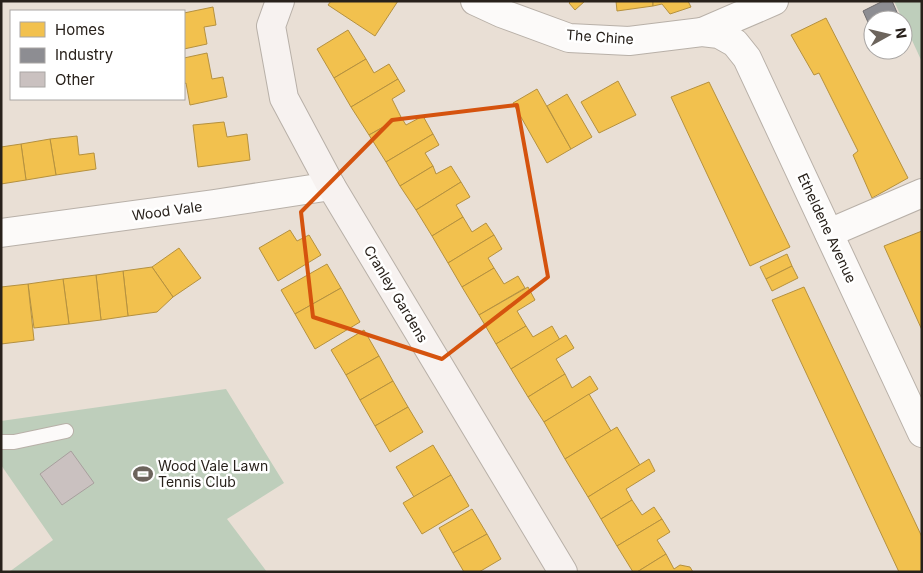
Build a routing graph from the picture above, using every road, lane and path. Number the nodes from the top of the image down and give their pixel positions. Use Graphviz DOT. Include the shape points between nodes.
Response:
graph roads {
  1 [pos="280,1"];
  2 [pos="475,1"];
  3 [pos="774,1"];
  4 [pos="710,33"];
  5 [pos="332,186"];
  6 [pos="922,193"];
  7 [pos="1,233"];
  8 [pos="829,233"];
  9 [pos="66,431"];
  10 [pos="922,433"];
  11 [pos="1,442"];
  12 [pos="563,572"];
  1 -- 5 [label="street, Cranley Gardens" via="271,26 284,98"];
  2 -- 4 [label="street, The Chine" via="569,38 629,41"];
  3 -- 4 [label="street, The Chine"];
  4 -- 8 [label="street, Etheldene Avenue" via="735,43 746,58"];
  5 -- 7 [label="street, Wood Vale"];
  5 -- 12 [label="street, Cranley Gardens"];
  6 -- 8 [label="street"];
  8 -- 10 [label="street, Etheldene Avenue"];
  9 -- 11 [label="lane"];
}
